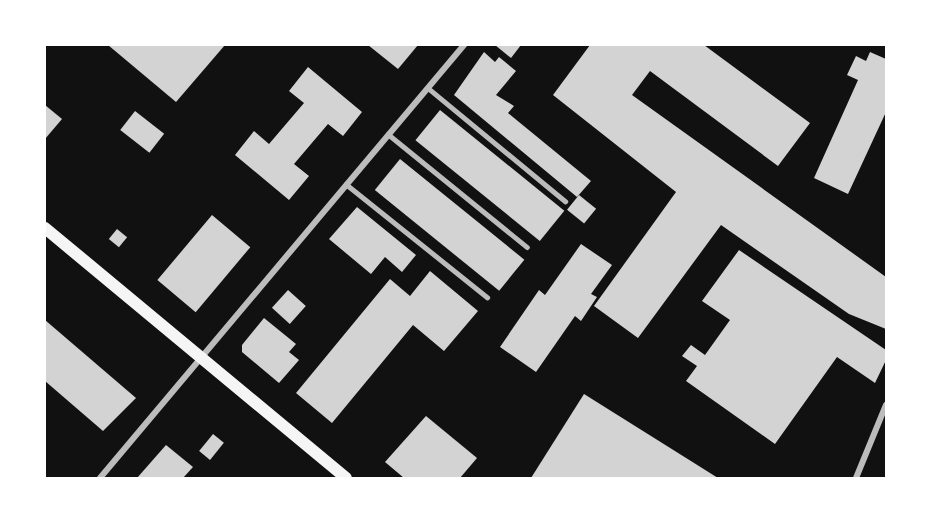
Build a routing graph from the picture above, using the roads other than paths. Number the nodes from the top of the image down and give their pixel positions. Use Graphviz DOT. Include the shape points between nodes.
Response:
graph roads {
  1 [pos="464,45"];
  2 [pos="428,88"];
  3 [pos="388,134"];
  4 [pos="346,184"];
  5 [pos="565,201"];
  6 [pos="45,228"];
  7 [pos="527,247"];
  8 [pos="487,297"];
  9 [pos="199,357"];
  10 [pos="886,405"];
  11 [pos="100,478"];
  12 [pos="346,478"];
  13 [pos="856,478"];
  1 -- 2 [label="street"];
  2 -- 3 [label="street"];
  2 -- 5 [label="lane"];
  3 -- 4 [label="street"];
  3 -- 7 [label="lane"];
  4 -- 8 [label="lane"];
  4 -- 9 [label="street"];
  6 -- 9 [label="main road"];
  9 -- 11 [label="street"];
  9 -- 12 [label="main road"];
  10 -- 13 [label="street"];
}
